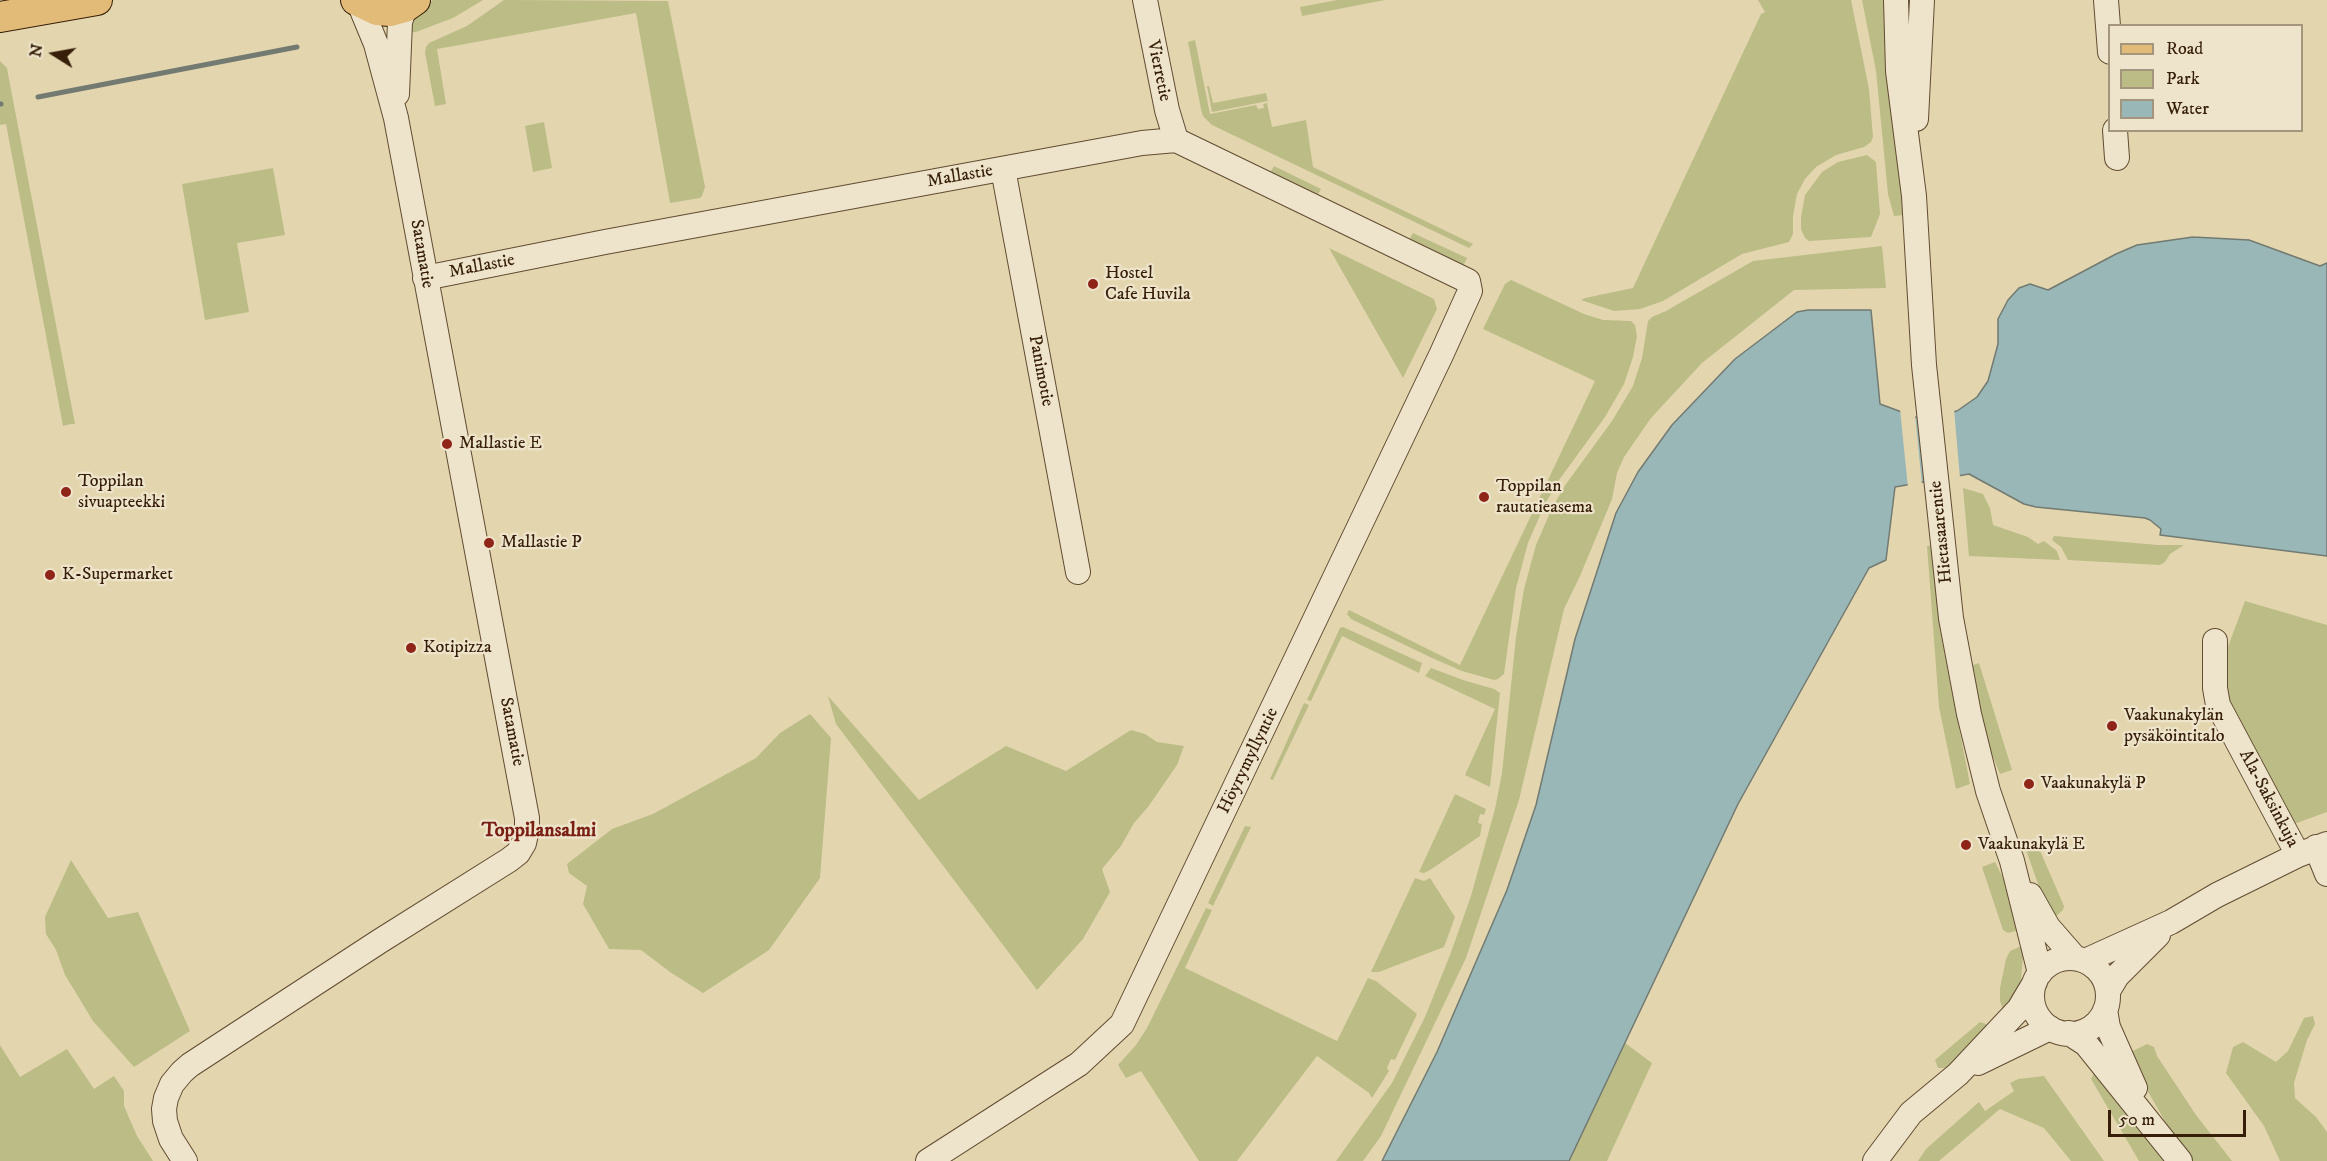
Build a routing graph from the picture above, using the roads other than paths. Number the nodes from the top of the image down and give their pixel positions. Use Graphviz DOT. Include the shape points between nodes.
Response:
graph roads {
  1 [pos="97,0"];
  2 [pos="1145,0"];
  3 [pos="1896,0"];
  4 [pos="1922,0"];
  5 [pos="2106,0"];
  6 [pos="358,1"];
  7 [pos="410,4"];
  8 [pos="0,17"];
  9 [pos="2108,35"];
  10 [pos="396,118"];
  11 [pos="2115,132"];
  12 [pos="1176,140"];
  13 [pos="2116,158"];
  14 [pos="1004,169"];
  15 [pos="1914,196"];
  16 [pos="425,278"];
  17 [pos="1078,572"];
  18 [pos="2215,641"];
  19 [pos="2314,849"];
  20 [pos="2012,861"];
  21 [pos="2327,874"];
  22 [pos="2171,922"];
  23 [pos="2080,959"];
  24 [pos="2037,978"];
  25 [pos="2106,1001"];
  26 [pos="2060,1030"];
  27 [pos="1958,1074"];
  28 [pos="2156,1131"];
  29 [pos="185,1161"];
  30 [pos="928,1161"];
  31 [pos="1875,1161"];
  32 [pos="2181,1161"];
  1 -- 8 [label="main road"];
  2 -- 12 [label="street, Vierretie"];
  3 -- 15 [label="street, Hietasaarentie" via="1898,71"];
  4 -- 15 [label="street, Hietasaarentie"];
  5 -- 9 [label="street"];
  6 -- 7 [label="main road" via="390,11"];
  6 -- 10 [label="street, Satamatie" via="376,44"];
  7 -- 10 [label="street, Satamatie" via="400,22"];
  10 -- 16 [label="street, Satamatie"];
  11 -- 13 [label="street"];
  12 -- 14 [label="street, Mallastie"];
  12 -- 30 [label="street, Höyrymyllyntie" via="1468,281 1470,291 1122,1024 1079,1064"];
  14 -- 16 [label="street, Mallastie"];
  14 -- 17 [label="street, Panimotie"];
  15 -- 20 [label="street, Hietasaarentie" via="1924,365 1951,618 1988,791"];
  16 -- 29 [label="street, Satamatie" via="527,818 524,843 509,860 190,1065 172,1084 164,1109 171,1139"];
  18 -- 19 [label="street, Ala-Saksinkuja" via="2218,705"];
  19 -- 21 [label="street, Ala-Saksinkuja"];
  19 -- 22 [label="street" via="2217,895"];
  20 -- 23 [label="street, Hietasaarentie" via="2048,927"];
  20 -- 24 [label="street, Hietasaarentie"];
  22 -- 23 [label="street"];
  22 -- 25 [label="street" via="2117,976"];
  23 -- 24 [label="street" via="2055,961"];
  23 -- 25 [label="street" via="2100,973"];
  24 -- 26 [label="street" via="2033,1002 2037,1012"];
  24 -- 27 [label="street" via="2019,1009"];
  25 -- 26 [label="street" via="2100,1018 2087,1030"];
  25 -- 28 [label="street" via="2108,1027 2117,1051"];
  26 -- 27 [label="street" via="2013,1044"];
  26 -- 28 [label="street" via="2086,1044"];
  27 -- 31 [label="street" via="1911,1113"];
  28 -- 32 [label="street"];
}
